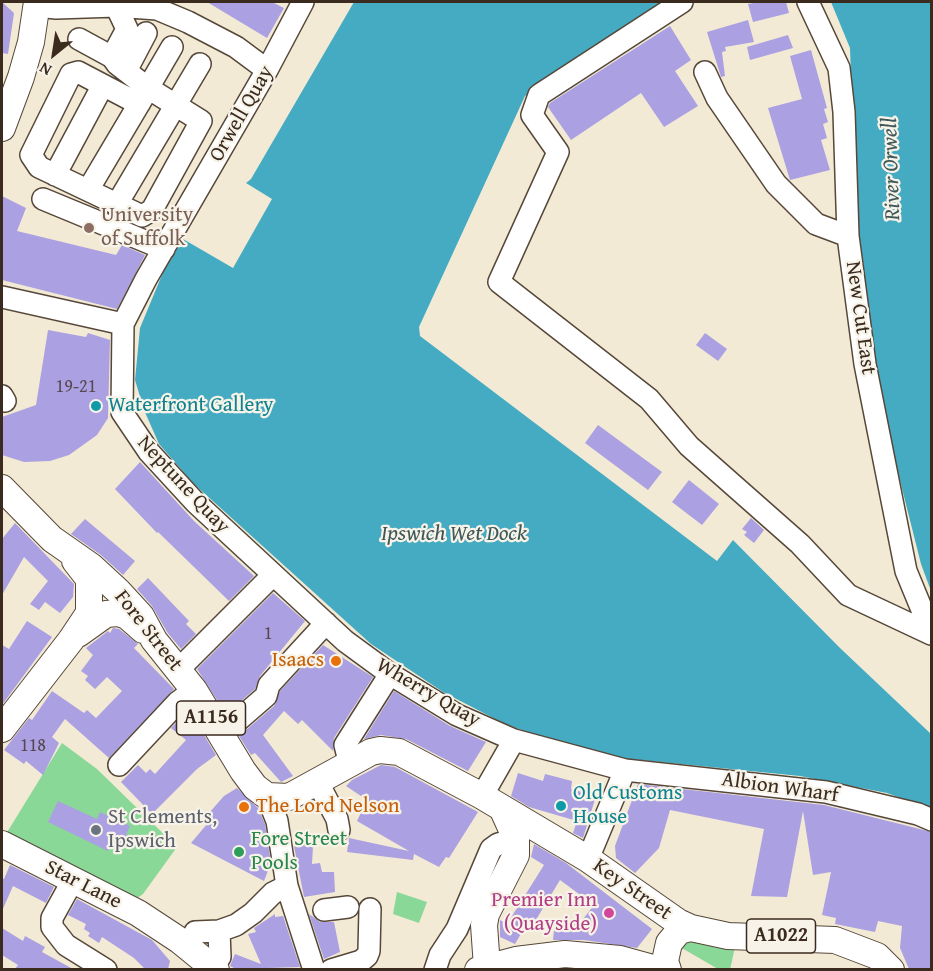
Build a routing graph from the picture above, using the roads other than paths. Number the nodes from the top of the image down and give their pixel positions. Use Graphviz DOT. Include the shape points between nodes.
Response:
graph roads {
  1 [pos="303,2"];
  2 [pos="682,2"];
  3 [pos="808,2"];
  4 [pos="37,4"];
  5 [pos="120,12"];
  6 [pos="188,12"];
  7 [pos="146,33"];
  8 [pos="79,39"];
  9 [pos="172,47"];
  10 [pos="119,64"];
  11 [pos="200,64"];
  12 [pos="267,70"];
  13 [pos="705,72"];
  14 [pos="103,85"];
  15 [pos="143,96"];
  16 [pos="176,104"];
  17 [pos="3,121"];
  18 [pos="55,174"];
  19 [pos="88,190"];
  20 [pos="43,200"];
  21 [pos="117,204"];
  22 [pos="178,225"];
  23 [pos="848,236"];
  24 [pos="164,249"];
  25 [pos="2,297"];
  26 [pos="123,324"];
  27 [pos="2,488"];
  28 [pos="67,552"];
  29 [pos="273,575"];
  30 [pos="326,624"];
  31 [pos="932,634"];
  32 [pos="71,640"];
  33 [pos="154,640"];
  34 [pos="345,641"];
  35 [pos="178,669"];
  36 [pos="390,674"];
  37 [pos="194,690"];
  38 [pos="2,729"];
  39 [pos="221,735"];
  40 [pos="514,740"];
  41 [pos="349,761"];
  42 [pos="119,765"];
  43 [pos="625,770"];
  44 [pos="317,781"];
  45 [pos="267,796"];
  46 [pos="492,802"];
  47 [pos="932,820"];
  48 [pos="339,830"];
  49 [pos="516,839"];
  50 [pos="2,844"];
  51 [pos="588,860"];
  52 [pos="73,880"];
  53 [pos="287,886"];
  54 [pos="348,907"];
  55 [pos="370,909"];
  56 [pos="309,913"];
  57 [pos="691,928"];
  58 [pos="162,930"];
  59 [pos="219,931"];
  60 [pos="195,932"];
  61 [pos="595,962"];
  62 [pos="218,963"];
  63 [pos="482,968"];
  64 [pos="650,968"];
  65 [pos="106,969"];
  66 [pos="196,969"];
  67 [pos="314,969"];
  68 [pos="332,969"];
  69 [pos="435,969"];
  70 [pos="891,969"];
  1 -- 12 [label="street, Orwell Quay"];
  2 -- 31 [label="street" via="539,95 532,115 558,152 500,282 649,399 689,446 800,544 848,595"];
  3 -- 23 [label="street, New Cut East" via="839,68"];
  4 -- 5 [label="street"];
  4 -- 17 [label="main road" via="26,59"];
  5 -- 6 [label="street"];
  5 -- 10 [label="street" via="127,29"];
  6 -- 12 [label="street"];
  7 -- 10 [label="street"];
  8 -- 10 [label="street"];
  9 -- 15 [label="street"];
  10 -- 15 [label="street"];
  11 -- 16 [label="street"];
  12 -- 22 [label="street, Orwell Quay"];
  13 -- 23 [label="street" via="717,98 776,184 816,224"];
  14 -- 15 [label="street"];
  14 -- 18 [label="street"];
  14 -- 18 [label="street" via="78,72 71,74 31,155 34,163"];
  15 -- 16 [label="street"];
  15 -- 19 [label="street"];
  16 -- 21 [label="street"];
  16 -- 21 [label="street" via="199,118 201,126 152,210 142,216"];
  18 -- 19 [label="street"];
  19 -- 21 [label="street"];
  20 -- 24 [label="street"];
  22 -- 24 [label="street, Neptune Quay"];
  23 -- 31 [label="street, New Cut East" via="866,364 906,571"];
  24 -- 26 [label="street, Neptune Quay"];
  25 -- 26 [label="street"];
  26 -- 29 [label="street, Neptune Quay" via="122,412 128,424 195,502"];
  27 -- 28 [label="main road, Fore Street / A1156"];
  28 -- 32 [label="main road, A1156" via="86,574 91,589 88,613"];
  28 -- 33 [label="main road, Fore Street / A1156" via="121,588"];
  29 -- 30 [label="street, Neptune Quay"];
  29 -- 35 [label="street"];
  30 -- 34 [label="street, Neptune Quay"];
  30 -- 39 [label="street" via="269,685 266,696"];
  32 -- 33 [label="main road" via="106,614 118,613"];
  32 -- 38 [label="main road, A1156"];
  33 -- 35 [label="main road, Fore Street / A1156"];
  34 -- 36 [label="street, Wherry Quay"];
  35 -- 37 [label="main road, Fore Street / A1156"];
  36 -- 40 [label="street, Wherry Quay" via="457,715"];
  36 -- 41 [label="street" via="345,745"];
  37 -- 39 [label="main road, Fore Street / A1156"];
  37 -- 42 [label="street"];
  39 -- 45 [label="main road, Fore Street / A1156" via="255,787"];
  40 -- 43 [label="street, Wherry Quay"];
  40 -- 46 [label="street"];
  41 -- 44 [label="main road"];
  41 -- 46 [label="main road, Key Street" via="390,750"];
  43 -- 47 [label="street, Albion Wharf" via="826,792"];
  43 -- 51 [label="street"];
  44 -- 45 [label="main road" via="289,797"];
  44 -- 48 [label="street"];
  45 -- 53 [label="street, Fore Street" via="277,821"];
  46 -- 49 [label="main road"];
  46 -- 51 [label="main road, Key Street / A1022"];
  49 -- 63 [label="main road" via="516,855 486,914"];
  49 -- 69 [label="street" via="491,849 457,929"];
  50 -- 52 [label="main road, Star Lane"];
  51 -- 57 [label="main road, Key Street / A1022"];
  52 -- 58 [label="main road, Star Lane" via="138,913"];
  52 -- 65 [label="street" via="52,918 52,927 66,945"];
  53 -- 56 [label="street, Fore Street"];
  53 -- 59 [label="street" via="273,892 244,921"];
  54 -- 56 [label="street"];
  55 -- 68 [label="street" via="367,956"];
  56 -- 67 [label="street, Fore Street"];
  57 -- 64 [label="main road" via="679,931 666,953"];
  57 -- 70 [label="main road, Key Street / A1022" via="728,936 835,940 869,952"];
  58 -- 62 [label="main road, Star Lane"];
  58 -- 66 [label="street, Star Lane"];
  59 -- 60 [label="street"];
  59 -- 62 [label="street"];
  61 -- 63 [label="main road" via="537,956"];
  61 -- 64 [label="main road"];
}
